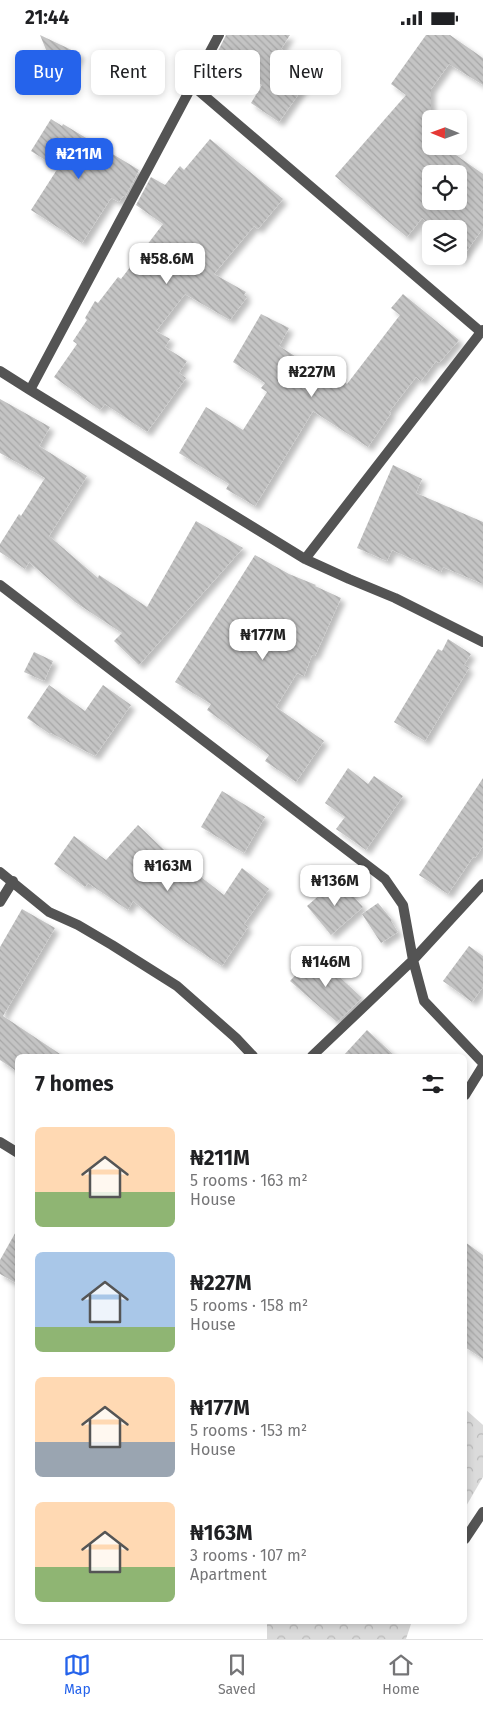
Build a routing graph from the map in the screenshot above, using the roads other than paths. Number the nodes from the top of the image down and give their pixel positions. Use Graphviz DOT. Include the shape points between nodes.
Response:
graph roads {
  1 [pos="220,35"];
  2 [pos="212,50"];
  3 [pos="188,95"];
  4 [pos="204,95"];
  5 [pos="482,331"];
  6 [pos="0,371"];
  7 [pos="30,391"];
  8 [pos="305,559"];
  9 [pos="0,585"];
  10 [pos="483,642"];
  11 [pos="0,871"];
  12 [pos="13,881"];
  13 [pos="483,884"];
  14 [pos="0,902"];
  15 [pos="413,960"];
  16 [pos="251,1054"];
  17 [pos="314,1054"];
  18 [pos="483,1065"];
  19 [pos="467,1092"];
  20 [pos="0,1142"];
  21 [pos="15,1151"];
  22 [pos="483,1512"];
  23 [pos="467,1536"];
  1 -- 2 [label="street"];
  3 -- 7 [label="street"];
  4 -- 5 [label="street"];
  5 -- 8 [label="street"];
  6 -- 7 [label="street"];
  7 -- 8 [label="street"];
  8 -- 10 [label="street" via="395,598"];
  9 -- 15 [label="street" via="385,879 403,905"];
  11 -- 12 [label="street"];
  12 -- 14 [label="street"];
  12 -- 16 [label="street" via="49,912 78,925 177,986"];
  13 -- 15 [label="street"];
  15 -- 17 [label="street"];
  15 -- 18 [label="street" via="424,1001"];
  18 -- 19 [label="street"];
  20 -- 21 [label="street"];
  22 -- 23 [label="street"];
}
